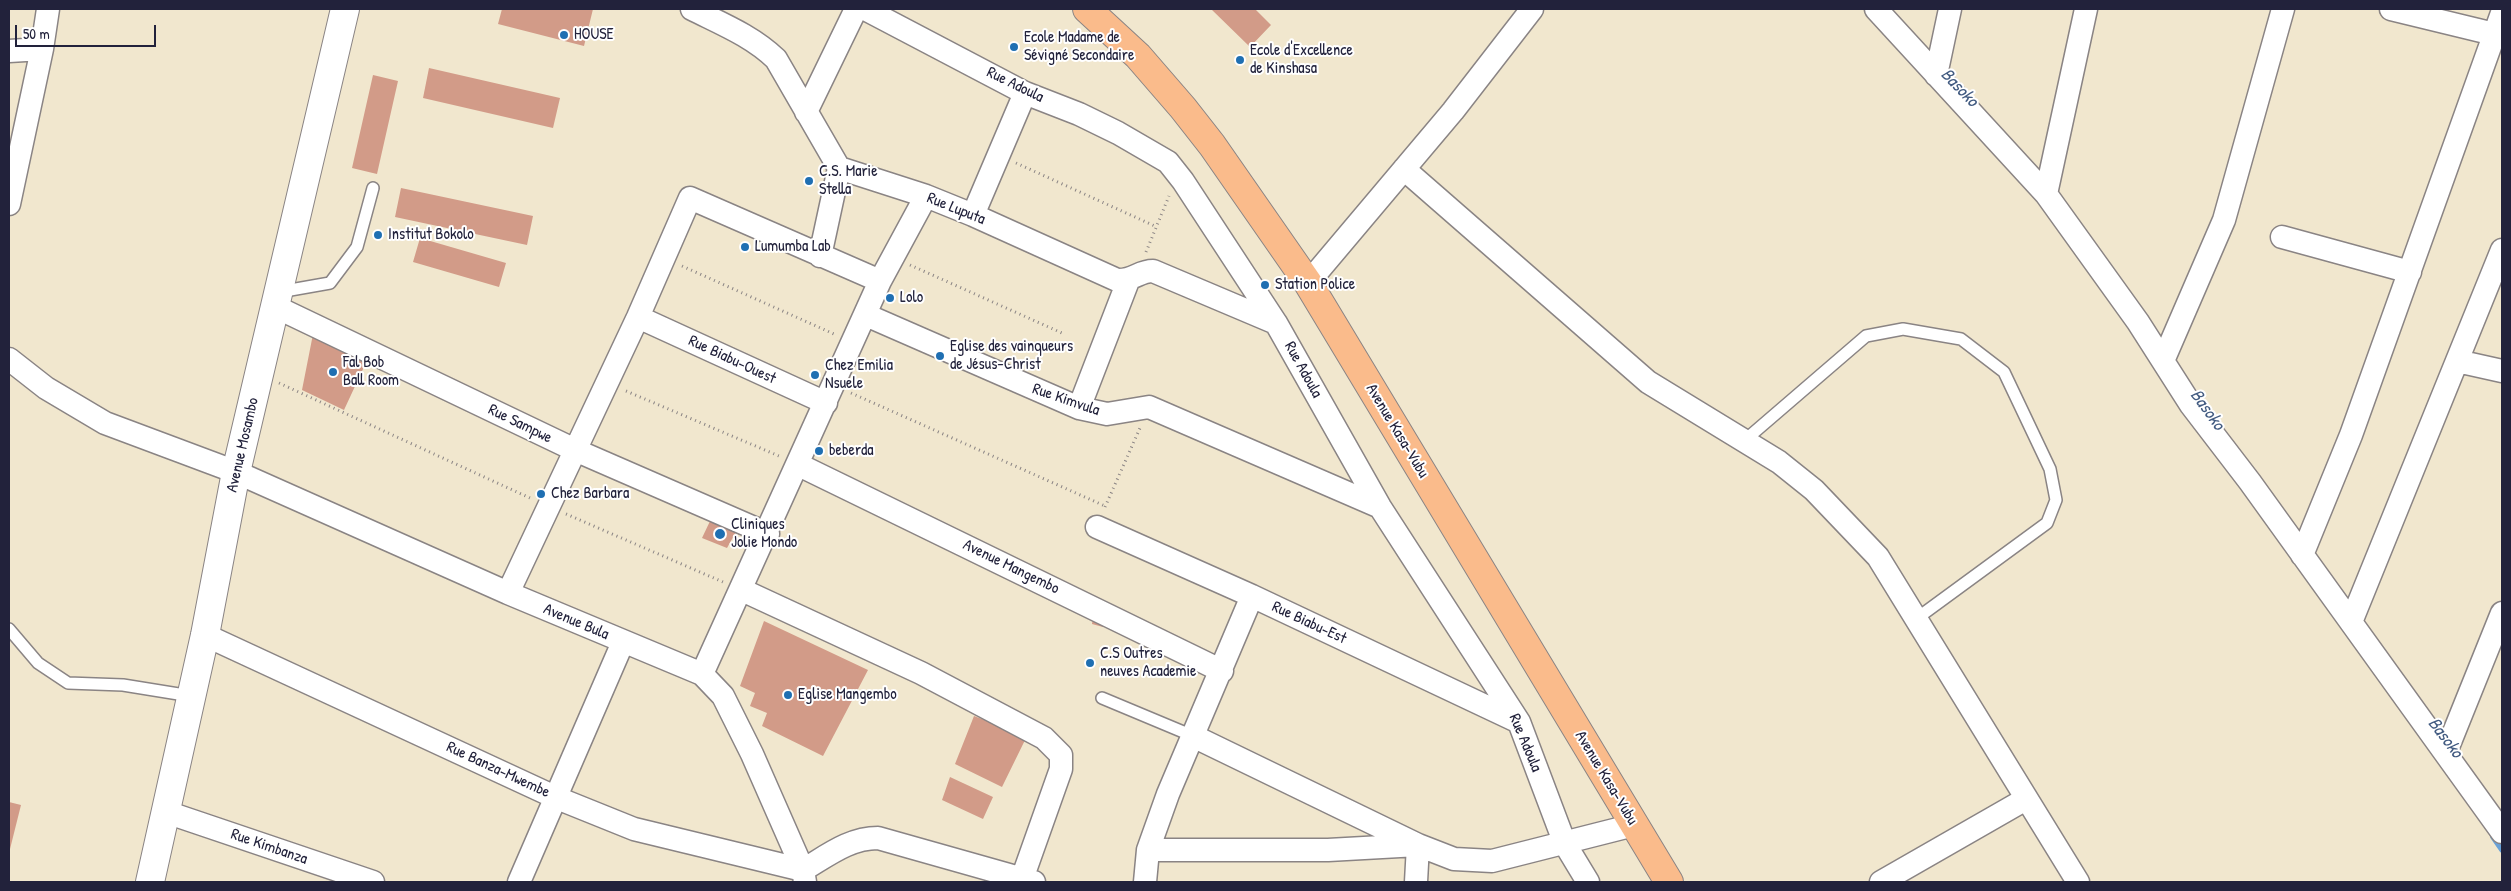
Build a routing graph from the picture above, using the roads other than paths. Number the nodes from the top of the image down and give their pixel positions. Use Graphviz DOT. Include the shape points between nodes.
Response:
graph roads {
  1 [pos="48,9"];
  2 [pos="345,9"];
  3 [pos="692,9"];
  4 [pos="856,9"];
  5 [pos="865,9"];
  6 [pos="1087,9"];
  7 [pos="1532,9"];
  8 [pos="1876,9"];
  9 [pos="1950,9"];
  10 [pos="2086,9"];
  11 [pos="2283,9"];
  12 [pos="2391,9"];
  13 [pos="2502,13"];
  14 [pos="715,14"];
  15 [pos="2494,34"];
  16 [pos="42,49"];
  17 [pos="9,51"];
  18 [pos="1936,75"];
  19 [pos="1025,93"];
  20 [pos="806,112"];
  21 [pos="839,168"];
  22 [pos="1404,169"];
  23 [pos="373,188"];
  24 [pos="2046,194"];
  25 [pos="926,196"];
  26 [pos="9,204"];
  27 [pos="974,215"];
  28 [pos="2282,237"];
  29 [pos="2502,250"];
  30 [pos="820,256"];
  31 [pos="2410,272"];
  32 [pos="1132,279"];
  33 [pos="880,281"];
  34 [pos="1308,283"];
  35 [pos="278,299"];
  36 [pos="866,315"];
  37 [pos="638,317"];
  38 [pos="1276,323"];
  39 [pos="9,359"];
  40 [pos="2163,361"];
  41 [pos="2457,361"];
  42 [pos="2502,371"];
  43 [pos="830,394"];
  44 [pos="1080,408"];
  45 [pos="1744,441"];
  46 [pos="575,450"];
  47 [pos="799,465"];
  48 [pos="236,472"];
  49 [pos="1380,507"];
  50 [pos="1097,527"];
  51 [pos="768,534"];
  52 [pos="2302,555"];
  53 [pos="742,590"];
  54 [pos="508,593"];
  55 [pos="1252,596"];
  56 [pos="2502,613"];
  57 [pos="1916,619"];
  58 [pos="2351,622"];
  59 [pos="9,629"];
  60 [pos="205,634"];
  61 [pos="624,642"];
  62 [pos="1222,671"];
  63 [pos="702,674"];
  64 [pos="191,696"];
  65 [pos="1102,698"];
  66 [pos="1519,722"];
  67 [pos="1193,736"];
  68 [pos="2446,752"];
  69 [pos="557,798"];
  70 [pos="2026,798"];
  71 [pos="166,812"];
  72 [pos="1634,825"];
  73 [pos="2502,832"];
  74 [pos="1565,844"];
  75 [pos="1418,845"];
  76 [pos="1148,850"];
  77 [pos="804,876"];
  78 [pos="1028,881"];
  79 [pos="150,882"];
  80 [pos="373,882"];
  81 [pos="519,882"];
  82 [pos="1145,882"];
  83 [pos="1416,882"];
  84 [pos="1588,882"];
  85 [pos="1669,882"];
  86 [pos="1881,882"];
  87 [pos="2078,882"];
  1 -- 16 [label="street"];
  2 -- 35 [label="street, Avenue Mosambo"];
  3 -- 14 [label="street"];
  4 -- 20 [label="street"];
  5 -- 19 [label="street, Rue Adoula"];
  6 -- 34 [label="main road, Avenue Kasa-Vubu" via="1138,56 1183,108"];
  7 -- 22 [label="street"];
  8 -- 18 [label="street"];
  9 -- 18 [label="street"];
  10 -- 24 [label="street"];
  11 -- 40 [label="street" via="2224,220"];
  12 -- 15 [label="street"];
  13 -- 15 [label="street"];
  14 -- 20 [label="street" via="764,46 776,59"];
  15 -- 31 [label="street"];
  16 -- 17 [label="street"];
  16 -- 26 [label="street"];
  18 -- 24 [label="street"];
  19 -- 27 [label="street"];
  19 -- 38 [label="street, Rue Adoula" via="1118,132 1168,162"];
  20 -- 21 [label="street"];
  21 -- 25 [label="street, Rue Luputa"];
  21 -- 30 [label="street"];
  22 -- 34 [label="street"];
  22 -- 45 [label="street" via="1648,382"];
  23 -- 35 [label="lane" via="358,247 330,283"];
  24 -- 40 [label="street"];
  25 -- 27 [label="street, Rue Luputa"];
  25 -- 33 [label="street"];
  27 -- 32 [label="street, Rue Luputa" via="1117,280"];
  28 -- 31 [label="street"];
  29 -- 41 [label="street"];
  30 -- 33 [label="street"];
  30 -- 37 [label="street" via="690,198"];
  31 -- 52 [label="street" via="2351,435"];
  32 -- 38 [label="street, Rue Luputa" via="1142,271 1153,271"];
  32 -- 44 [label="street"];
  33 -- 36 [label="street"];
  34 -- 72 [label="main road, Avenue Kasa-Vubu"];
  35 -- 46 [label="street, Rue Sampwe"];
  35 -- 48 [label="street, Avenue Mosambo"];
  36 -- 43 [label="street"];
  36 -- 44 [label="street, Rue Kimvula"];
  37 -- 43 [label="street, Rue Biabu-Ouest"];
  37 -- 46 [label="street"];
  38 -- 49 [label="street, Rue Adoula"];
  39 -- 48 [label="street, Avenue Bula" via="46,388 105,423"];
  40 -- 52 [label="street" via="2191,405"];
  41 -- 42 [label="street"];
  41 -- 58 [label="street"];
  43 -- 47 [label="street"];
  44 -- 49 [label="street, Rue Kimvula" via="1107,414 1149,407"];
  45 -- 57 [label="street" via="1779,462 1814,490 1878,557"];
  45 -- 57 [label="lane" via="1866,336 1903,330 1961,339 2004,372 2050,469 2056,500 2047,523"];
  46 -- 51 [label="street, Rue Sampwe"];
  46 -- 54 [label="street"];
  47 -- 51 [label="street"];
  47 -- 62 [label="street, Avenue Mangembo"];
  48 -- 54 [label="street, Avenue Bula"];
  48 -- 60 [label="street, Avenue Mosambo"];
  49 -- 66 [label="street, Rue Adoula"];
  50 -- 55 [label="street, Rue Biabu-Est"];
  51 -- 53 [label="street"];
  52 -- 58 [label="street"];
  53 -- 63 [label="street"];
  53 -- 78 [label="street" via="921,673 1044,738 1062,755 1061,769"];
  54 -- 61 [label="street, Avenue Bula"];
  55 -- 62 [label="street"];
  55 -- 66 [label="street, Rue Biabu-Est"];
  56 -- 68 [label="street"];
  57 -- 70 [label="street"];
  58 -- 68 [label="street"];
  59 -- 64 [label="lane" via="38,663 68,683 123,685"];
  60 -- 64 [label="street, Avenue Mosambo"];
  60 -- 69 [label="street, Rue Banza-Mwembe"];
  61 -- 63 [label="street, Avenue Bula"];
  61 -- 69 [label="street"];
  62 -- 67 [label="street"];
  63 -- 77 [label="street, Avenue Bula" via="723,696 752,754"];
  64 -- 71 [label="street, Avenue Mosambo"];
  65 -- 67 [label="lane"];
  66 -- 74 [label="street, Rue Adoula"];
  67 -- 75 [label="street"];
  67 -- 76 [label="street"];
  68 -- 73 [label="street"];
  69 -- 77 [label="street, Rue Banza-Mwembe" via="634,829"];
  69 -- 81 [label="street"];
  70 -- 86 [label="street"];
  70 -- 87 [label="street"];
  71 -- 79 [label="street, Avenue Mosambo"];
  71 -- 80 [label="street, Rue Kimbanza"];
  72 -- 74 [label="street"];
  72 -- 85 [label="main road, Avenue Kasa-Vubu"];
  74 -- 75 [label="street" via="1492,861 1454,859"];
  74 -- 84 [label="street, Rue Adoula"];
  75 -- 76 [label="street" via="1328,850"];
  75 -- 83 [label="street"];
  76 -- 82 [label="street"];
  77 -- 78 [label="street" via="849,843 863,838 878,838"];
}
